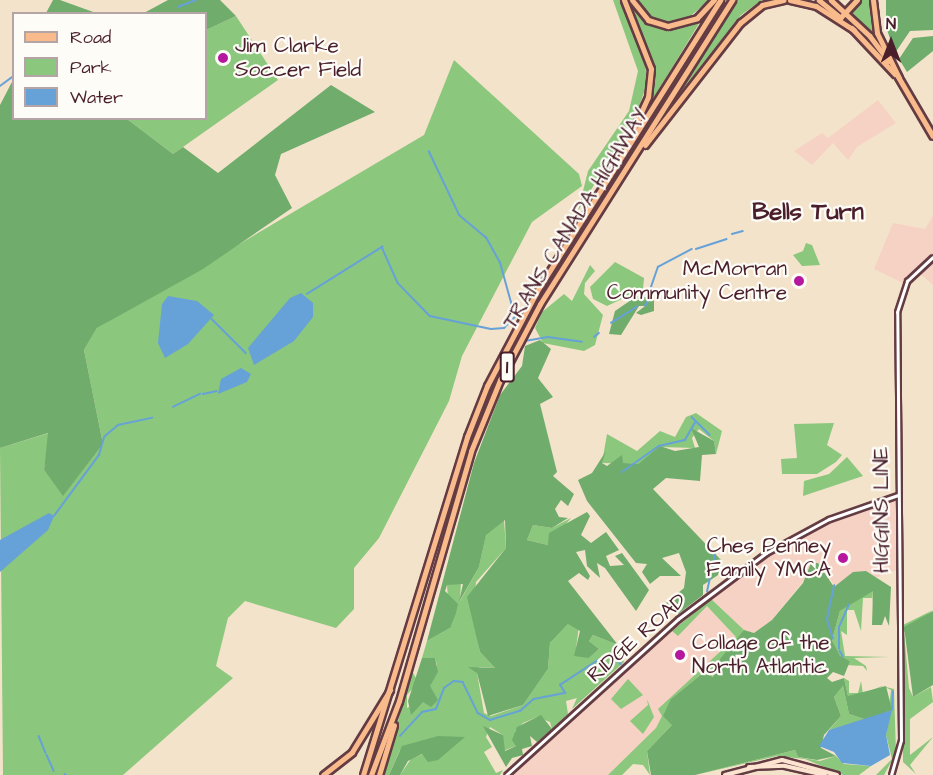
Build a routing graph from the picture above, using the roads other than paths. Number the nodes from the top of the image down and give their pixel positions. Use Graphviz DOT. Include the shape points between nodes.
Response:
graph roads {
  1 [pos="624,0"];
  2 [pos="633,0"];
  3 [pos="714,0"];
  4 [pos="720,0"];
  5 [pos="732,0"];
  6 [pos="783,0"];
  7 [pos="790,0"];
  8 [pos="819,0"];
  9 [pos="831,0"];
  10 [pos="857,0"];
  11 [pos="873,0"];
  12 [pos="846,12"];
  13 [pos="840,18"];
  14 [pos="854,30"];
  15 [pos="899,78"];
  16 [pos="933,136"];
  17 [pos="615,168"];
  18 [pos="623,172"];
  19 [pos="933,257"];
  20 [pos="898,495"];
  21 [pos="395,681"];
  22 [pos="399,701"];
  23 [pos="748,767"];
  24 [pos="323,775"];
  25 [pos="363,775"];
  26 [pos="371,775"];
  27 [pos="379,775"];
  28 [pos="506,775"];
  29 [pos="725,775"];
  30 [pos="825,775"];
  31 [pos="837,775"];
  32 [pos="891,775"];
  1 -- 17 [label="highway" via="649,57 651,82"];
  2 -- 3 [label="highway" via="648,20 669,26 697,18"];
  4 -- 17 [label="highway, TRANS CANADA HIGHWAY / 1"];
  5 -- 18 [label="highway, TRANS CANADA HIGHWAY / 1"];
  6 -- 18 [label="highway" via="762,5 740,23"];
  7 -- 14 [label="highway" via="816,6"];
  8 -- 13 [label="main road"];
  9 -- 12 [label="main road"];
  10 -- 12 [label="highway"];
  11 -- 15 [label="highway" via="877,33"];
  12 -- 13 [label="highway"];
  12 -- 15 [label="main road"];
  13 -- 14 [label="main road"];
  14 -- 15 [label="main road"];
  15 -- 16 [label="main road"];
  17 -- 21 [label="highway, TRANS CANADA HIGHWAY / 1" via="537,291 487,386 454,475"];
  18 -- 22 [label="highway, TRANS CANADA HIGHWAY / 1" via="540,304 484,416"];
  19 -- 20 [label="street, HIGGINS LINE" via="909,277 897,305"];
  20 -- 28 [label="street, RIDGE ROAD" via="829,519 758,559 678,619"];
  20 -- 32 [label="street, HIGGINS LINE" via="901,740"];
  21 -- 24 [label="highway" via="352,752"];
  21 -- 25 [label="highway, TRANS CANADA HIGHWAY / 1"];
  22 -- 26 [label="highway, TRANS CANADA HIGHWAY / 1"];
  22 -- 27 [label="highway"];
  23 -- 29 [label="main road"];
  23 -- 30 [label="main road" via="786,765"];
  23 -- 31 [label="main road" via="792,760"];
}
